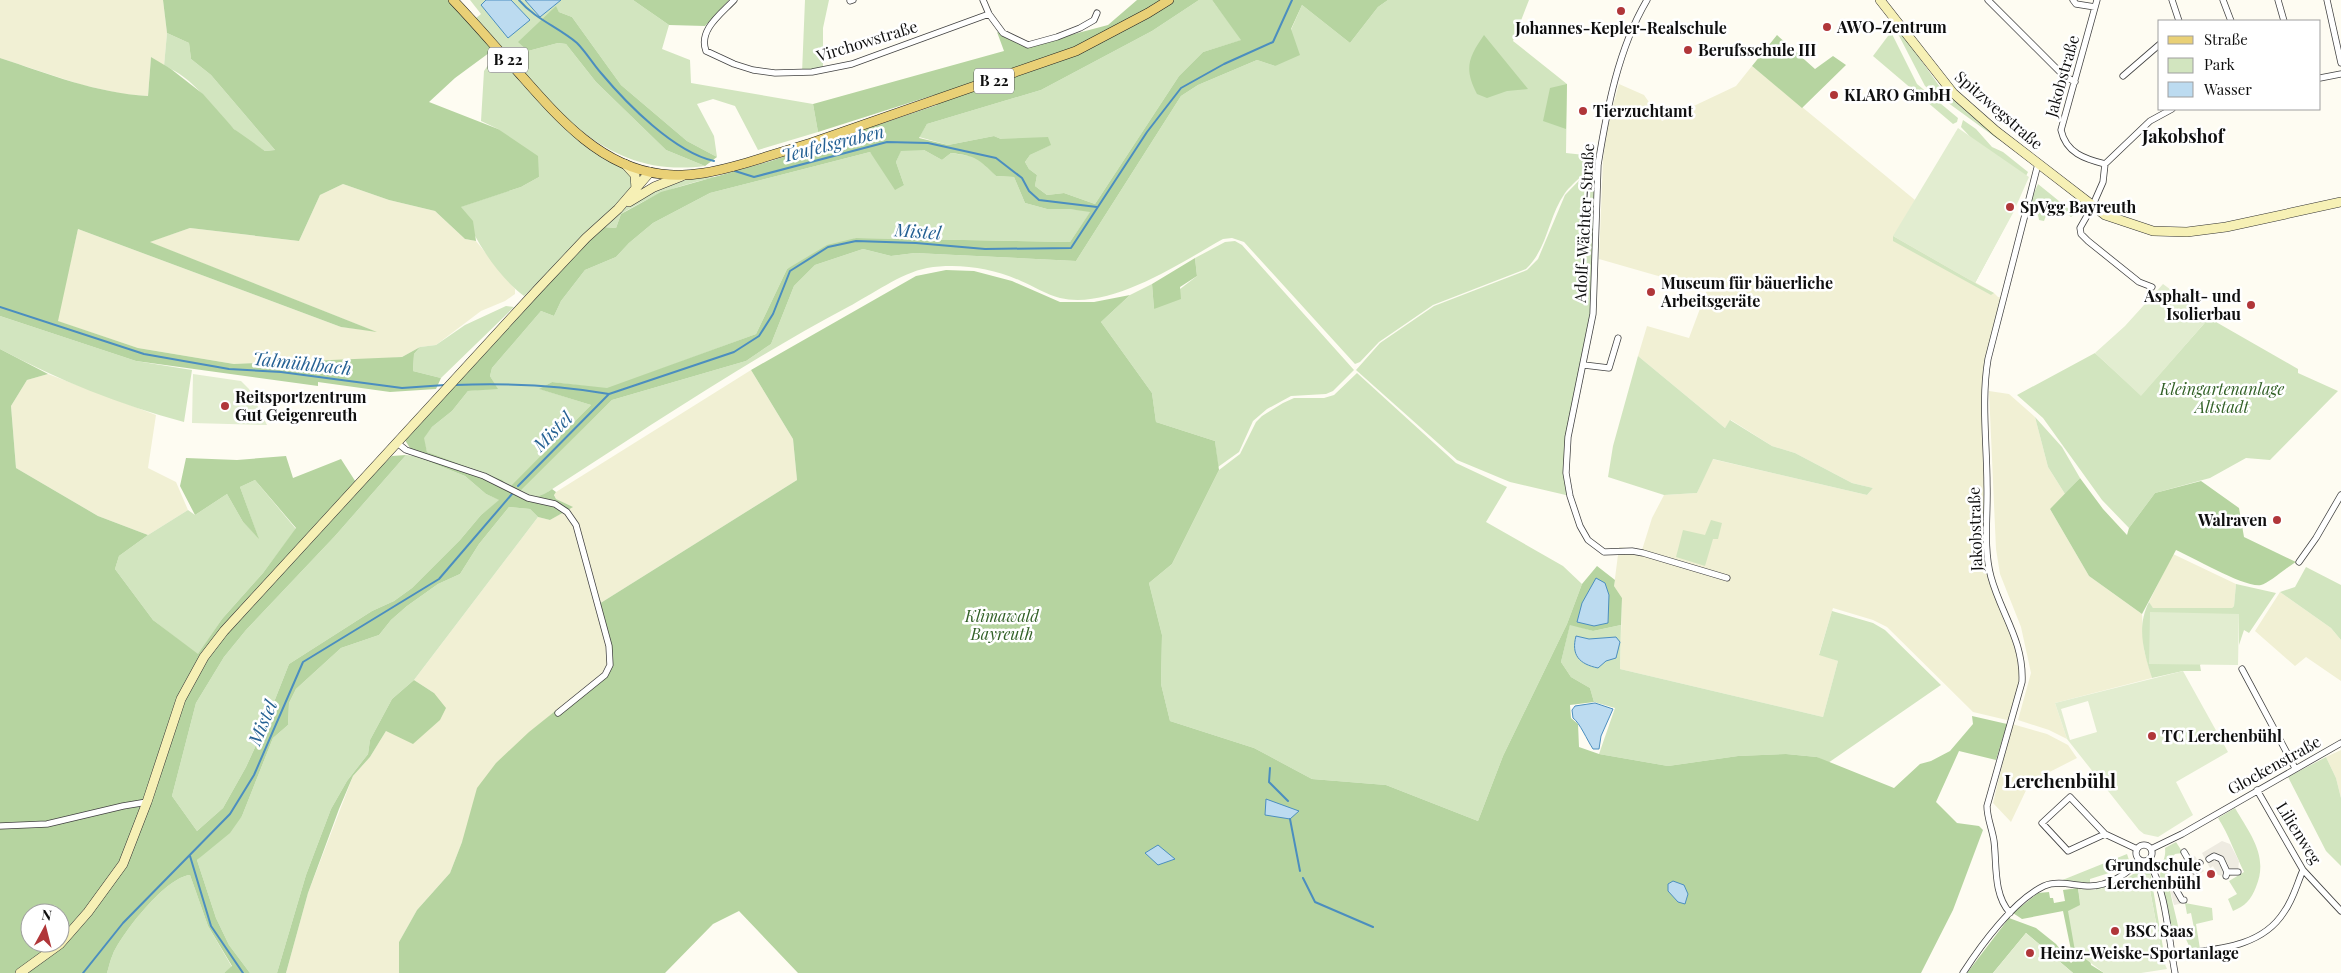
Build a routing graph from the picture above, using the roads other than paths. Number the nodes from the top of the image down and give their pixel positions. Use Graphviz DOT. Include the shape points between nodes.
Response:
graph roads {
  1 [pos="453,0"];
  2 [pos="734,0"];
  3 [pos="983,0"];
  4 [pos="1169,0"];
  5 [pos="1647,0"];
  6 [pos="1880,0"];
  7 [pos="1988,0"];
  8 [pos="2073,0"];
  9 [pos="2097,0"];
  10 [pos="2172,0"];
  11 [pos="2223,0"];
  12 [pos="2278,0"];
  13 [pos="2327,0"];
  14 [pos="2095,7"];
  15 [pos="1098,13"];
  16 [pos="989,14"];
  17 [pos="2179,20"];
  18 [pos="2231,20"];
  19 [pos="2284,20"];
  20 [pos="2158,46"];
  21 [pos="2341,63"];
  22 [pos="2341,74"];
  23 [pos="2123,76"];
  24 [pos="2321,78"];
  25 [pos="2076,82"];
  26 [pos="2170,110"];
  27 [pos="623,162"];
  28 [pos="2038,164"];
  29 [pos="2105,164"];
  30 [pos="651,173"];
  31 [pos="685,175"];
  32 [pos="636,189"];
  33 [pos="646,192"];
  34 [pos="2341,202"];
  35 [pos="2092,207"];
  36 [pos="618,209"];
  37 [pos="2152,287"];
  38 [pos="1618,338"];
  39 [pos="1584,365"];
  40 [pos="396,442"];
  41 [pos="2341,495"];
  42 [pos="2299,562"];
  43 [pos="1727,578"];
  44 [pos="2242,669"];
  45 [pos="558,713"];
  46 [pos="2341,744"];
  47 [pos="2295,768"];
  48 [pos="2257,790"];
  49 [pos="147,802"];
  50 [pos="0,826"];
  51 [pos="2105,834"];
  52 [pos="2151,849"];
  53 [pos="2137,850"];
  54 [pos="2184,852"];
  55 [pos="2139,859"];
  56 [pos="2209,859"];
  57 [pos="2148,860"];
  58 [pos="2200,863"];
  59 [pos="2303,870"];
  60 [pos="2238,872"];
  61 [pos="2174,886"];
  62 [pos="2184,900"];
  63 [pos="2341,911"];
  64 [pos="2010,914"];
  65 [pos="2172,956"];
  66 [pos="20,973"];
  67 [pos="1963,973"];
  68 [pos="2175,973"];
  1 -- 27 [label="main road, B 22" via="562,121 592,146"];
  2 -- 16 [label="street, Virchowstraße" via="706,31 703,39 706,51 734,64 775,73 802,73 852,64"];
  3 -- 16 [label="street"];
  4 -- 31 [label="main road, B 22" via="1076,51 765,158 706,174"];
  5 -- 39 [label="street, Adolf-Wächter-Straße" via="1632,29 1605,123 1598,165 1595,295"];
  6 -- 28 [label="main road, Spitzwegstraße" via="1954,93"];
  7 -- 25 [label="street" via="2063,76"];
  8 -- 14 [label="street" via="2076,4"];
  9 -- 14 [label="street, Jakobstraße"];
  10 -- 17 [label="street"];
  11 -- 18 [label="street"];
  12 -- 19 [label="street"];
  13 -- 21 [label="street"];
  14 -- 25 [label="street, Jakobstraße"];
  15 -- 16 [label="street" via="1094,20 1080,28 1028,45 1003,34"];
  20 -- 23 [label="street"];
  22 -- 24 [label="street"];
  25 -- 29 [label="street, Jakobstraße" via="2062,123 2063,138 2075,153"];
  26 -- 29 [label="street" via="2150,121"];
  27 -- 30 [label="main road, B 22"];
  27 -- 32 [label="main road" via="635,175"];
  28 -- 35 [label="main road, Spitzwegstraße"];
  28 -- 64 [label="street, Jakobstraße" via="1990,352 1985,387 1990,576 2023,663 2022,682 1987,806 1998,888 2001,902"];
  29 -- 35 [label="street" via="2103,182"];
  30 -- 31 [label="main road, B 22"];
  30 -- 32 [label="main road"];
  30 -- 33 [label="main road"];
  31 -- 33 [label="main road"];
  32 -- 36 [label="main road"];
  33 -- 36 [label="main road"];
  34 -- 35 [label="main road, Spitzwegstraße" via="2226,227 2187,232 2136,227"];
  35 -- 37 [label="street" via="2081,222 2081,234 2139,282"];
  36 -- 40 [label="main road" via="586,238"];
  38 -- 39 [label="street" via="1609,368"];
  39 -- 43 [label="street, Adolf-Wächter-Straße" via="1568,437 1566,473 1570,496 1588,540 1604,552 1643,553"];
  40 -- 45 [label="street" via="406,450 484,476 528,498 555,504 567,512 576,525 609,646 610,664 606,674"];
  40 -- 49 [label="main road" via="204,657 174,716"];
  41 -- 42 [label="street"];
  44 -- 47 [label="street"];
  46 -- 47 [label="street, Glockenstraße"];
  47 -- 48 [label="street, Glockenstraße"];
  48 -- 52 [label="street, Glockenstraße"];
  48 -- 59 [label="street, Lilienweg"];
  49 -- 50 [label="street" via="47,824"];
  49 -- 66 [label="main road" via="114,879 60,944"];
  51 -- 51 [label="street" via="2070,798 2042,823 2068,851"];
  51 -- 53 [label="street"];
  52 -- 53 [label="street" via="2144,845"];
  52 -- 57 [label="street" via="2152,855"];
  53 -- 55 [label="street"];
  54 -- 58 [label="street" via="2195,871"];
  55 -- 57 [label="street"];
  55 -- 64 [label="street" via="2135,866 2107,882 2092,886 2050,884 2034,892"];
  56 -- 60 [label="street" via="2214,856 2221,859 2227,874"];
  57 -- 65 [label="street" via="2160,889"];
  59 -- 63 [label="street, Lilienweg"];
  59 -- 65 [label="street" via="2284,913 2260,936 2231,946"];
  61 -- 62 [label="street"];
  64 -- 67 [label="street"];
  65 -- 68 [label="street"];
}
